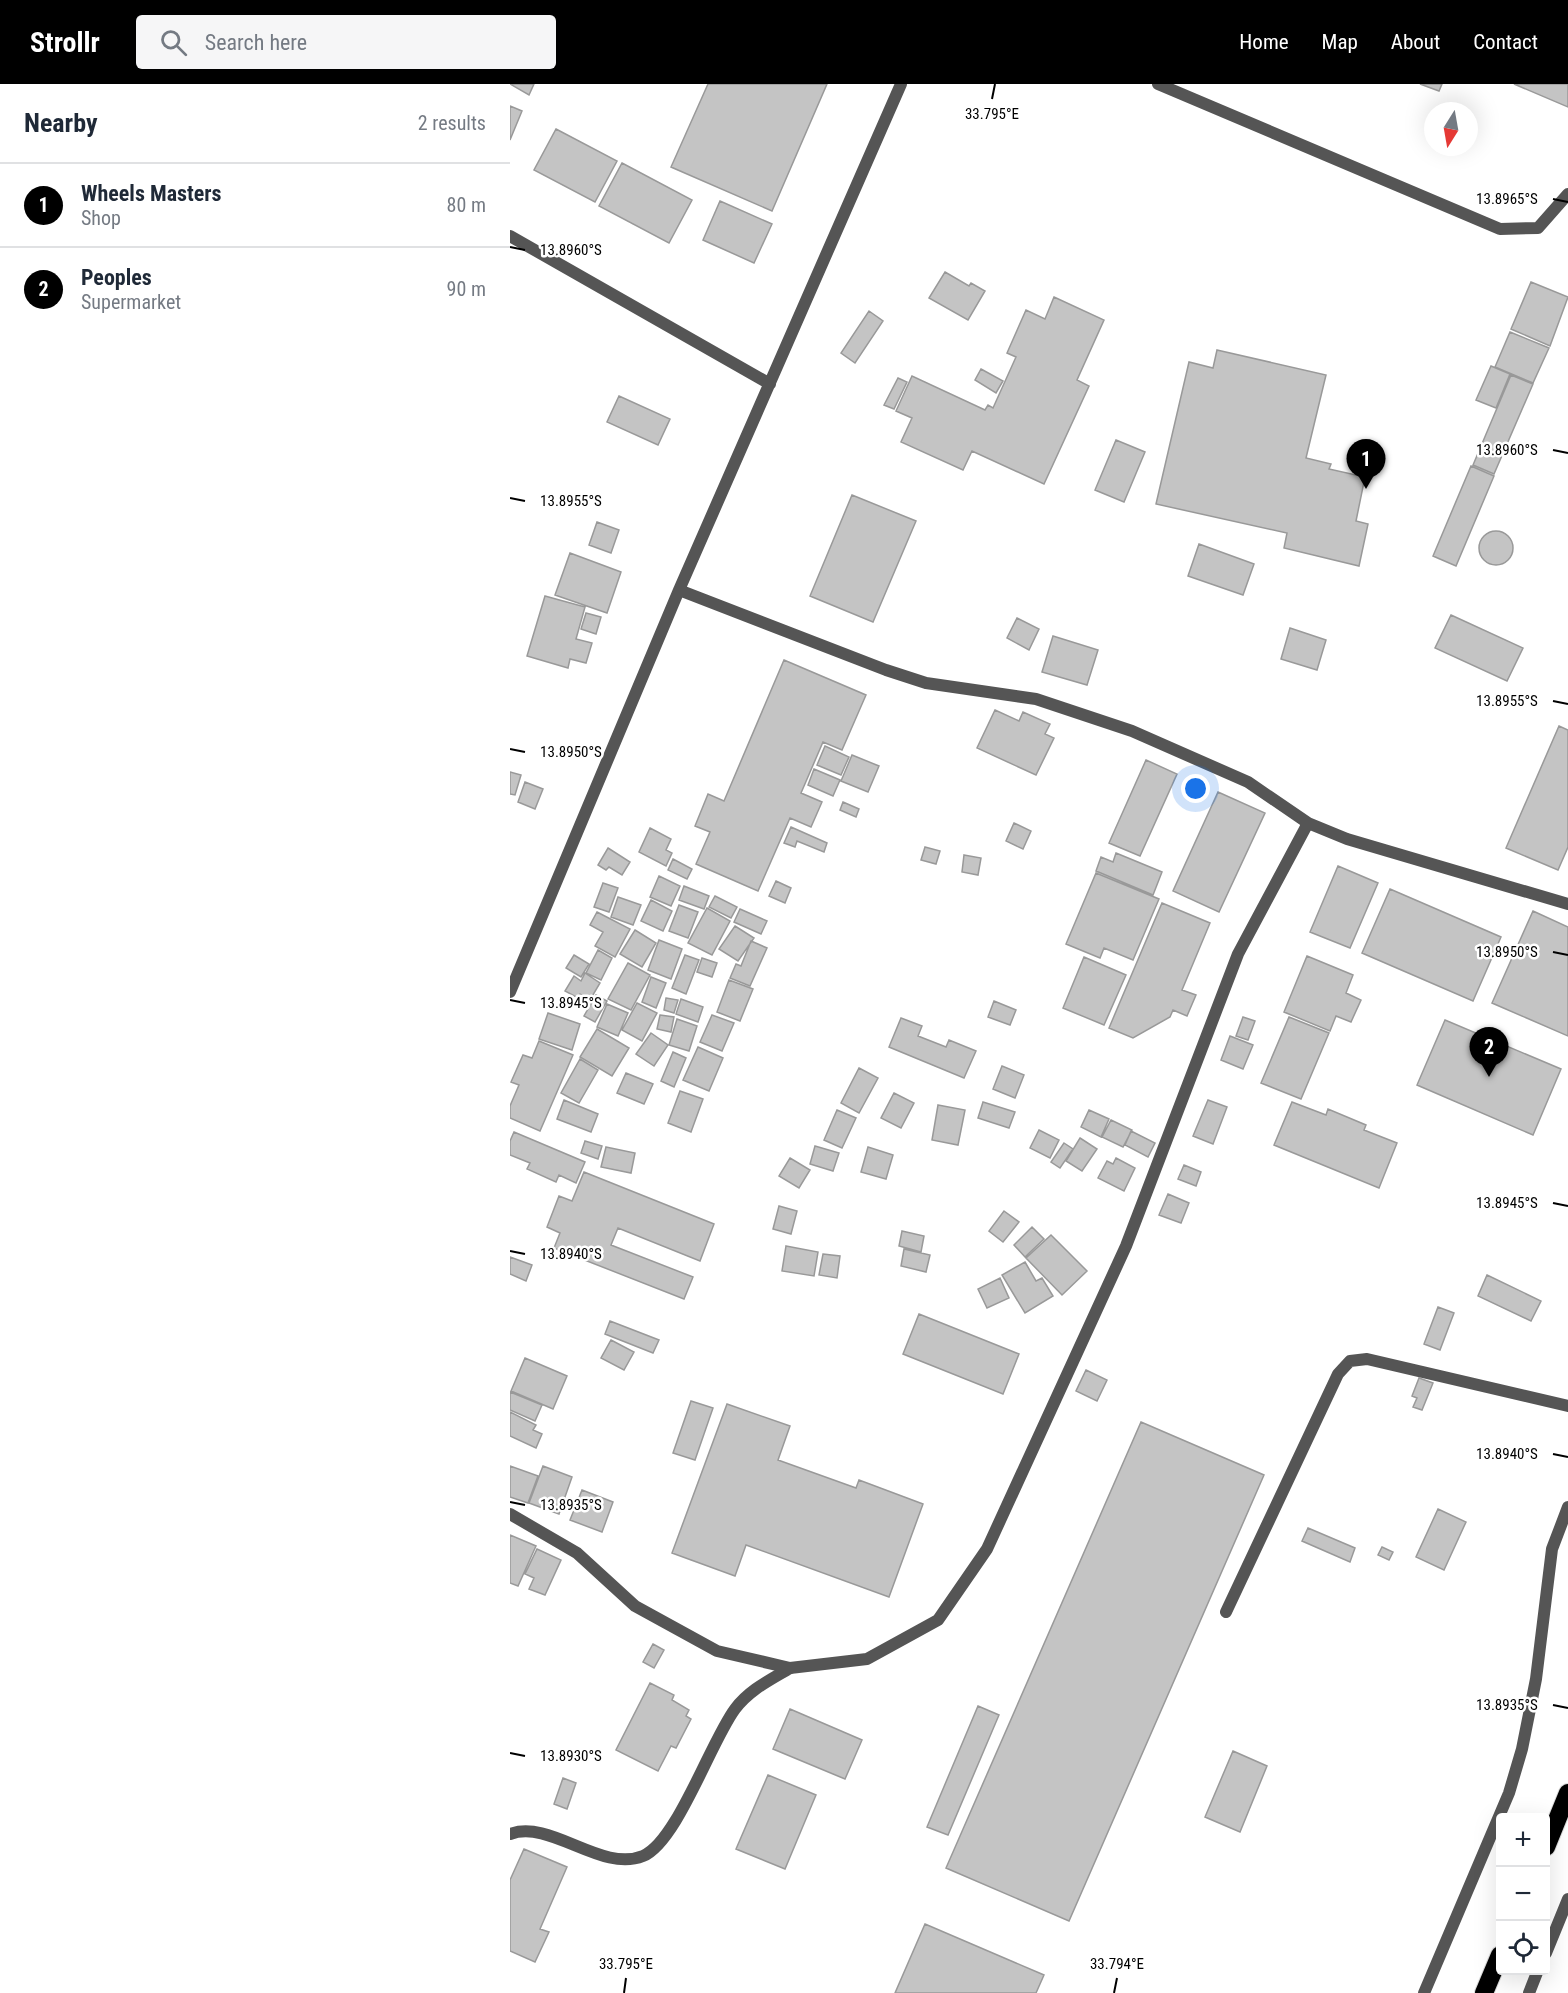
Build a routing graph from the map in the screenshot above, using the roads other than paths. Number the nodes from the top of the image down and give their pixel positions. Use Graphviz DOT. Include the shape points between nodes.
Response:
graph roads {
  1 [pos="901,84"];
  2 [pos="1158,84"];
  3 [pos="1568,194"];
  4 [pos="510,236"];
  5 [pos="770,384"];
  6 [pos="679,590"];
  7 [pos="1308,823"];
  8 [pos="1568,904"];
  9 [pos="510,992"];
  10 [pos="1568,1406"];
  11 [pos="1568,1507"];
  12 [pos="510,1514"];
  13 [pos="1226,1612"];
  14 [pos="790,1668"];
  15 [pos="1568,1792"];
  16 [pos="510,1834"];
  17 [pos="1550,1834"];
  18 [pos="1568,1899"];
  19 [pos="1550,1941"];
  20 [pos="1496,1964"];
  21 [pos="1536,1975"];
  22 [pos="1424,1993"];
  23 [pos="1485,1993"];
  24 [pos="1529,1993"];
  1 -- 5 [label="street"];
  2 -- 3 [label="street" via="1500,229 1538,228"];
  4 -- 5 [label="street"];
  5 -- 6 [label="street"];
  6 -- 7 [label="street" via="926,683 1036,699 1132,731 1248,782"];
  6 -- 9 [label="street"];
  7 -- 8 [label="street" via="1347,839"];
  7 -- 14 [label="street" via="1238,954 1126,1246 987,1549 938,1620 867,1659"];
  10 -- 13 [label="street" via="1367,1359 1350,1361 1338,1374"];
  11 -- 22 [label="street" via="1552,1550 1536,1679 1516,1771"];
  12 -- 14 [label="street" via="577,1553 635,1606 655,1617 717,1651"];
  14 -- 16 [label="street" via="757,1687 735,1709 664,1840 643,1856 614,1859 546,1835"];
  15 -- 17 [label="highway"];
  18 -- 19 [label="street"];
  20 -- 23 [label="highway"];
  21 -- 24 [label="street"];
}
